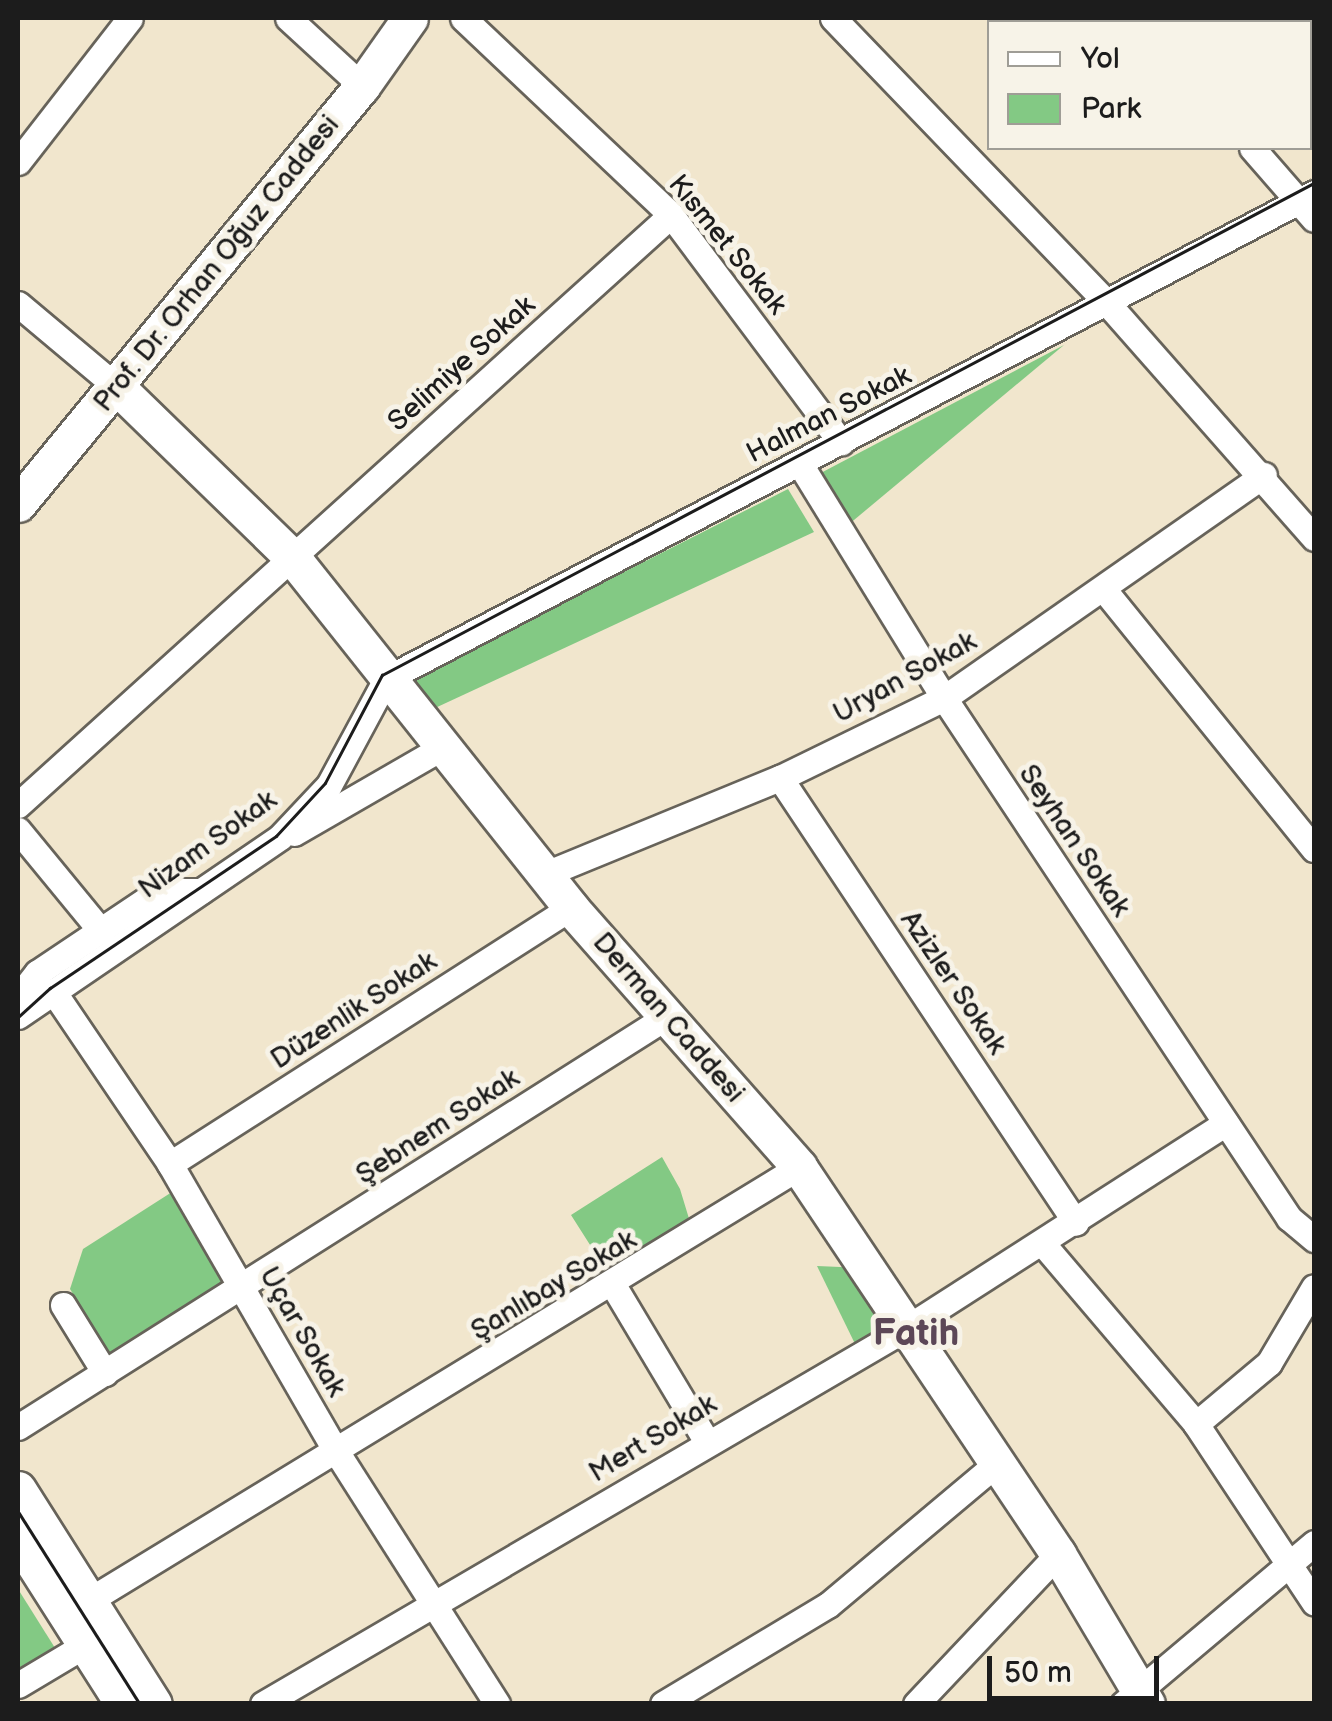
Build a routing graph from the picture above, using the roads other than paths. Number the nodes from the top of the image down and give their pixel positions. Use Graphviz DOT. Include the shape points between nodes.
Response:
graph roads {
  1 [pos="130,18"];
  2 [pos="288,18"];
  3 [pos="410,18"];
  4 [pos="462,18"];
  5 [pos="833,18"];
  6 [pos="362,86"];
  7 [pos="1254,150"];
  8 [pos="18,162"];
  9 [pos="1310,204"];
  10 [pos="671,215"];
  11 [pos="18,304"];
  12 [pos="1108,304"];
  13 [pos="118,388"];
  14 [pos="841,442"];
  15 [pos="800,464"];
  16 [pos="1264,475"];
  17 [pos="18,504"];
  18 [pos="1314,538"];
  19 [pos="293,558"];
  20 [pos="1105,590"];
  21 [pos="386,679"];
  22 [pos="944,698"];
  23 [pos="441,748"];
  24 [pos="780,778"];
  25 [pos="18,805"];
  26 [pos="18,830"];
  27 [pos="280,837"];
  28 [pos="1314,848"];
  29 [pos="543,874"];
  30 [pos="200,891"];
  31 [pos="571,908"];
  32 [pos="101,931"];
  33 [pos="53,992"];
  34 [pos="18,997"];
  35 [pos="18,1016"];
  36 [pos="666,1017"];
  37 [pos="1226,1123"];
  38 [pos="170,1164"];
  39 [pos="799,1167"];
  40 [pos="1076,1222"];
  41 [pos="1314,1239"];
  42 [pos="1043,1244"];
  43 [pos="613,1285"];
  44 [pos="1314,1286"];
  45 [pos="242,1288"];
  46 [pos="63,1305"];
  47 [pos="905,1329"];
  48 [pos="105,1373"];
  49 [pos="1196,1424"];
  50 [pos="18,1427"];
  51 [pos="707,1442"];
  52 [pos="336,1451"];
  53 [pos="996,1464"];
  54 [pos="18,1489"];
  55 [pos="18,1538"];
  56 [pos="1314,1543"];
  57 [pos="1058,1554"];
  58 [pos="1287,1564"];
  59 [pos="88,1600"];
  60 [pos="1314,1602"];
  61 [pos="434,1605"];
  62 [pos="85,1645"];
  63 [pos="18,1685"];
  64 [pos="1137,1699"];
  65 [pos="124,1704"];
  66 [pos="154,1704"];
  67 [pos="263,1704"];
  68 [pos="496,1704"];
  69 [pos="664,1704"];
  70 [pos="916,1704"];
  1 -- 8 [label="street"];
  2 -- 6 [label="street"];
  3 -- 6 [label="main road, Prof. Dr. Orhan Oğuz Caddesi"];
  4 -- 10 [label="street, Kısmet Sokak"];
  5 -- 12 [label="street"];
  6 -- 13 [label="main road, Prof. Dr. Orhan Oğuz Caddesi"];
  7 -- 9 [label="street"];
  9 -- 12 [label="street, Halman Sokak"];
  10 -- 14 [label="street, Kısmet Sokak"];
  10 -- 19 [label="street, Selimiye Sokak"];
  11 -- 13 [label="street"];
  12 -- 14 [label="street, Halman Sokak"];
  12 -- 16 [label="street"];
  13 -- 17 [label="main road, Prof. Dr. Orhan Oğuz Caddesi"];
  13 -- 19 [label="main road, Derman Caddesi"];
  14 -- 15 [label="street, Halman Sokak"];
  15 -- 21 [label="street, Halman Sokak"];
  15 -- 22 [label="street, Seyhan Sokak"];
  16 -- 18 [label="street"];
  16 -- 20 [label="street, Uryan Sokak"];
  19 -- 21 [label="main road, Derman Caddesi"];
  19 -- 25 [label="street, Selimiye Sokak"];
  20 -- 22 [label="street, Uryan Sokak"];
  20 -- 28 [label="street"];
  21 -- 23 [label="main road, Derman Caddesi"];
  21 -- 27 [label="street, Nizam Sokak" via="328,785"];
  22 -- 24 [label="street, Uryan Sokak"];
  22 -- 37 [label="street, Seyhan Sokak"];
  23 -- 27 [label="street"];
  23 -- 29 [label="main road, Derman Caddesi"];
  24 -- 29 [label="street, Uryan Sokak"];
  24 -- 40 [label="street, Azizler Sokak"];
  26 -- 32 [label="street"];
  27 -- 30 [label="street, Nizam Sokak"];
  29 -- 31 [label="main road, Derman Caddesi"];
  30 -- 32 [label="street" via="159,892"];
  30 -- 33 [label="street, Nizam Sokak"];
  31 -- 36 [label="main road, Derman Caddesi"];
  31 -- 38 [label="street, Düzenlik Sokak"];
  32 -- 34 [label="street" via="37,973"];
  33 -- 35 [label="street, Nizam Sokak"];
  33 -- 38 [label="street, Uçar Sokak"];
  36 -- 39 [label="main road, Derman Caddesi"];
  36 -- 45 [label="street, Şebnem Sokak"];
  37 -- 40 [label="street, Mert Sokak"];
  37 -- 41 [label="street, Seyhan Sokak" via="1289,1218"];
  38 -- 45 [label="street, Uçar Sokak"];
  39 -- 43 [label="street, Şanlıbay Sokak"];
  39 -- 47 [label="main road, Derman Caddesi"];
  40 -- 42 [label="street, Mert Sokak"];
  42 -- 47 [label="street, Mert Sokak"];
  42 -- 49 [label="street"];
  43 -- 51 [label="street"];
  43 -- 52 [label="street, Şanlıbay Sokak"];
  44 -- 49 [label="street" via="1270,1363"];
  45 -- 48 [label="street, Şebnem Sokak"];
  45 -- 52 [label="street, Uçar Sokak"];
  46 -- 48 [label="street"];
  47 -- 51 [label="street, Mert Sokak"];
  47 -- 53 [label="main road, Derman Caddesi"];
  48 -- 50 [label="street, Şebnem Sokak"];
  49 -- 58 [label="street"];
  51 -- 61 [label="street, Mert Sokak"];
  52 -- 59 [label="street, Şanlıbay Sokak"];
  52 -- 61 [label="street, Uçar Sokak"];
  53 -- 57 [label="main road, Derman Caddesi"];
  53 -- 69 [label="street" via="828,1605"];
  54 -- 59 [label="main road"];
  55 -- 62 [label="main road"];
  56 -- 58 [label="street"];
  57 -- 64 [label="main road, Derman Caddesi"];
  57 -- 70 [label="street"];
  58 -- 60 [label="street"];
  58 -- 64 [label="street"];
  59 -- 66 [label="main road"];
  61 -- 67 [label="street, Mert Sokak"];
  61 -- 68 [label="street, Uçar Sokak"];
  62 -- 63 [label="street"];
  62 -- 65 [label="main road"];
}
